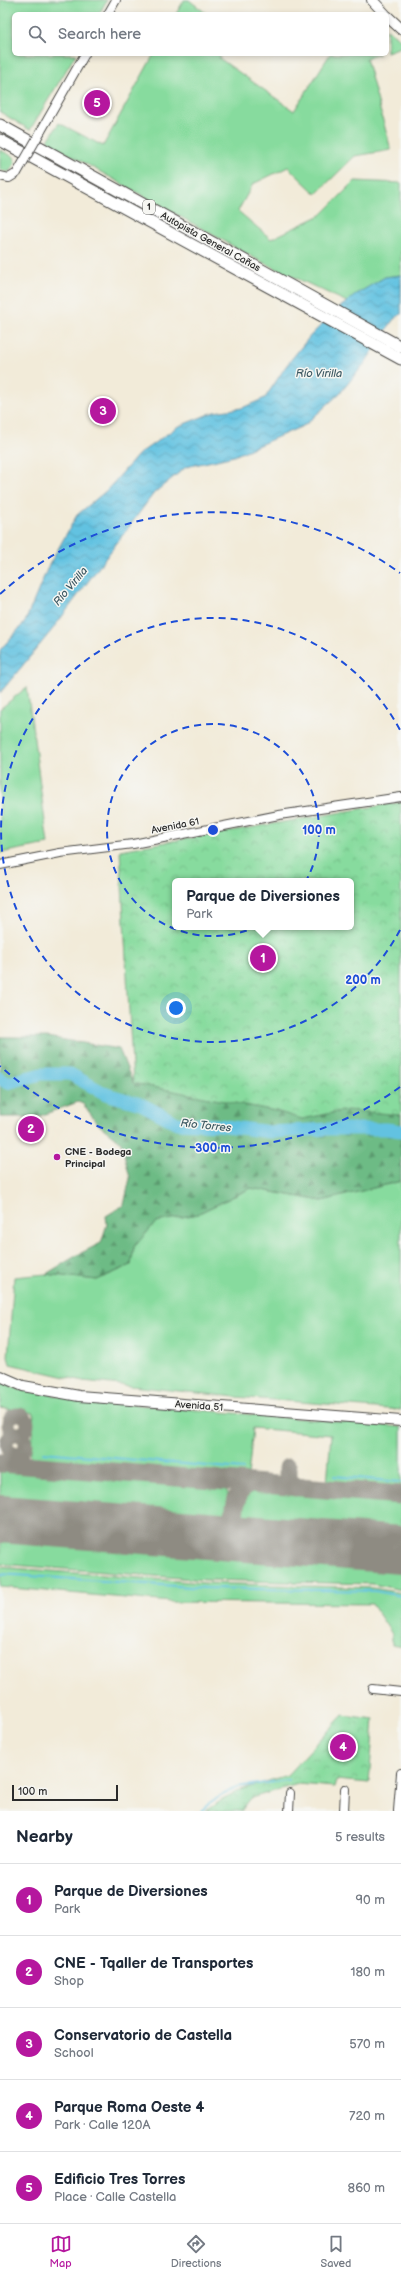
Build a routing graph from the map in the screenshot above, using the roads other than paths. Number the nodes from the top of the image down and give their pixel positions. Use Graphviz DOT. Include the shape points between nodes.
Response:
graph roads {
  1 [pos="116,0"];
  2 [pos="372,0"];
  3 [pos="109,12"];
  4 [pos="383,12"];
  5 [pos="389,18"];
  6 [pos="401,29"];
  7 [pos="84,56"];
  8 [pos="0,124"];
  9 [pos="0,140"];
  10 [pos="0,176"];
  11 [pos="294,294"];
  12 [pos="401,347"];
  13 [pos="401,359"];
  14 [pos="401,796"];
  15 [pos="0,865"];
  16 [pos="0,1376"];
  17 [pos="401,1421"];
  18 [pos="373,1689"];
  19 [pos="401,1692"];
  20 [pos="401,1773"];
  21 [pos="346,1789"];
  22 [pos="290,1793"];
  23 [pos="289,1811"];
  24 [pos="344,1811"];
  25 [pos="398,1811"];
  1 -- 3 [label="street"];
  2 -- 4 [label="main road"];
  5 -- 6 [label="main road"];
  7 -- 10 [label="street, bridge" via="17,173 9,178"];
  8 -- 11 [label="highway, Autopista General Cañas / 1"];
  9 -- 11 [label="highway, Autopista General Cañas / 1"];
  11 -- 12 [label="highway, Autopista General Cañas / 1"];
  11 -- 13 [label="highway, Autopista General Cañas / 1"];
  14 -- 15 [label="street, Avenida 61"];
  16 -- 17 [label="main road, Avenida 51" via="23,1386 79,1396"];
  18 -- 19 [label="street"];
  20 -- 25 [label="street"];
  21 -- 24 [label="street"];
  22 -- 23 [label="street"];
}
